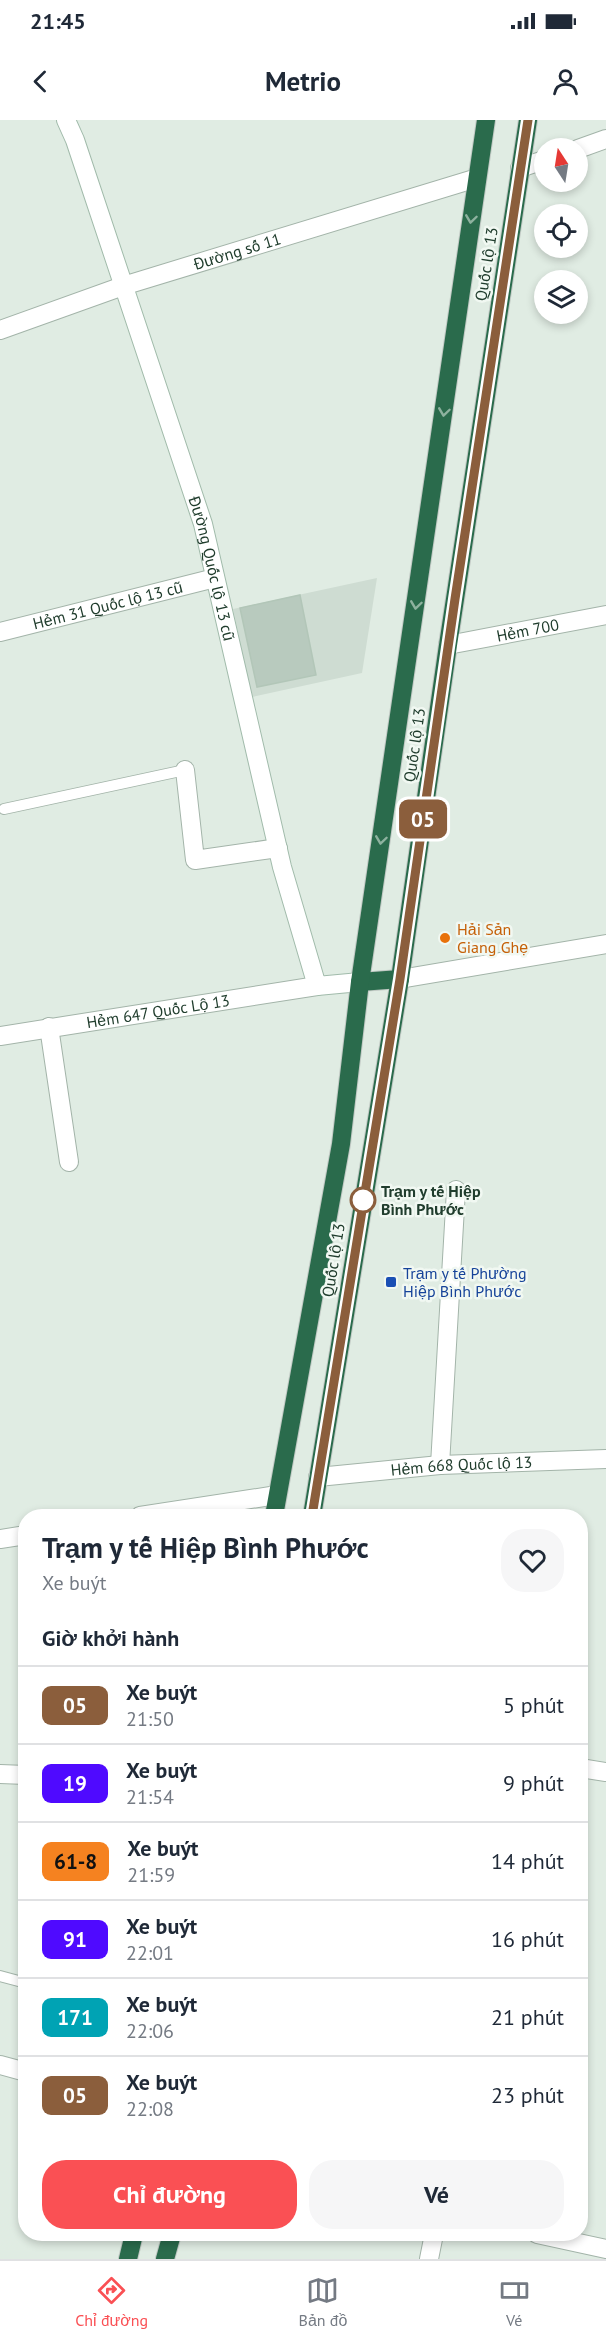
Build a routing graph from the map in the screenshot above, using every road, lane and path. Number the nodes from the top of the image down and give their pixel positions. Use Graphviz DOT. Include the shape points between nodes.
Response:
graph roads {
  1 [pos="66,120"];
  2 [pos="486,120"];
  3 [pos="528,120"];
  4 [pos="606,139"];
  5 [pos="588,145"];
  6 [pos="534,163"];
  7 [pos="520,168"];
  8 [pos="477,178"];
  9 [pos="123,286"];
  10 [pos="0,330"];
  11 [pos="215,578"];
  12 [pos="606,615"];
  13 [pos="0,632"];
  14 [pos="448,645"];
  15 [pos="185,770"];
  16 [pos="4,809"];
  17 [pos="278,848"];
  18 [pos="606,944"];
  19 [pos="400,979"];
  20 [pos="360,982"];
  21 [pos="317,986"];
  22 [pos="49,1028"];
  23 [pos="0,1036"];
  24 [pos="69,1162"];
  25 [pos="456,1190"];
  26 [pos="606,1459"];
  27 [pos="440,1465"];
  28 [pos="318,1477"];
  29 [pos="277,1495"];
  30 [pos="186,1509"];
  31 [pos="275,1509"];
  32 [pos="313,1509"];
  33 [pos="18,1536"];
  34 [pos="0,1539"];
  35 [pos="588,1769"];
  36 [pos="606,1772"];
  37 [pos="0,1774"];
  38 [pos="18,1775"];
  39 [pos="0,1976"];
  40 [pos="18,1981"];
  41 [pos="0,2065"];
  42 [pos="18,2070"];
  43 [pos="132,2241"];
  44 [pos="170,2241"];
  45 [pos="433,2241"];
  46 [pos="556,2241"];
  47 [pos="606,2249"];
  48 [pos="585,2252"];
  49 [pos="128,2259"];
  50 [pos="165,2259"];
  51 [pos="429,2259"];
  1 -- 9 [label="street, Đường Quốc lộ 13 cũ"];
  2 -- 8 [label="highway, Quốc lộ 13"];
  3 -- 7 [label="highway, Quốc lộ 13"];
  4 -- 5 [label="street"];
  6 -- 7 [label="street"];
  7 -- 14 [label="highway, Quốc lộ 13"];
  8 -- 9 [label="street, Đường số 11"];
  8 -- 20 [label="highway, Quốc lộ 13, one-way"];
  9 -- 10 [label="street, Đường số 11"];
  9 -- 11 [label="street, Đường Quốc lộ 13 cũ" via="203,524"];
  11 -- 13 [label="street, Hẻm 31 Quốc lộ 13 cũ"];
  11 -- 17 [label="street, Đường Quốc lộ 13 cũ"];
  12 -- 14 [label="street, Hẻm 700"];
  14 -- 19 [label="highway, Quốc lộ 13"];
  15 -- 16 [label="lane"];
  15 -- 17 [label="street" via="195,861"];
  17 -- 21 [label="street, Đường Quốc lộ 13 cũ"];
  18 -- 19 [label="street"];
  19 -- 20 [label="highway"];
  19 -- 28 [label="highway, Quốc lộ 13"];
  20 -- 21 [label="street"];
  20 -- 29 [label="highway, Quốc lộ 13" via="341,1144"];
  21 -- 22 [label="street, Hẻm 647 Quốc Lộ 13"];
  22 -- 23 [label="street, Hẻm 647 Quốc Lộ 13"];
  22 -- 24 [label="street"];
  25 -- 27 [label="street"];
  26 -- 27 [label="street, Hẻm 668 Quốc lộ 13"];
  27 -- 28 [label="street, Hẻm 668 Quốc lộ 13"];
  28 -- 32 [label="highway, Quốc lộ 13"];
  29 -- 30 [label="street"];
  29 -- 31 [label="highway, Quốc lộ 13"];
  33 -- 34 [label="street"];
  35 -- 36 [label="street"];
  37 -- 38 [label="street"];
  39 -- 40 [label="lane"];
  41 -- 42 [label="street"];
  43 -- 49 [label="highway"];
  44 -- 50 [label="highway"];
  45 -- 51 [label="street"];
  46 -- 48 [label="street"];
  47 -- 48 [label="street"];
}
